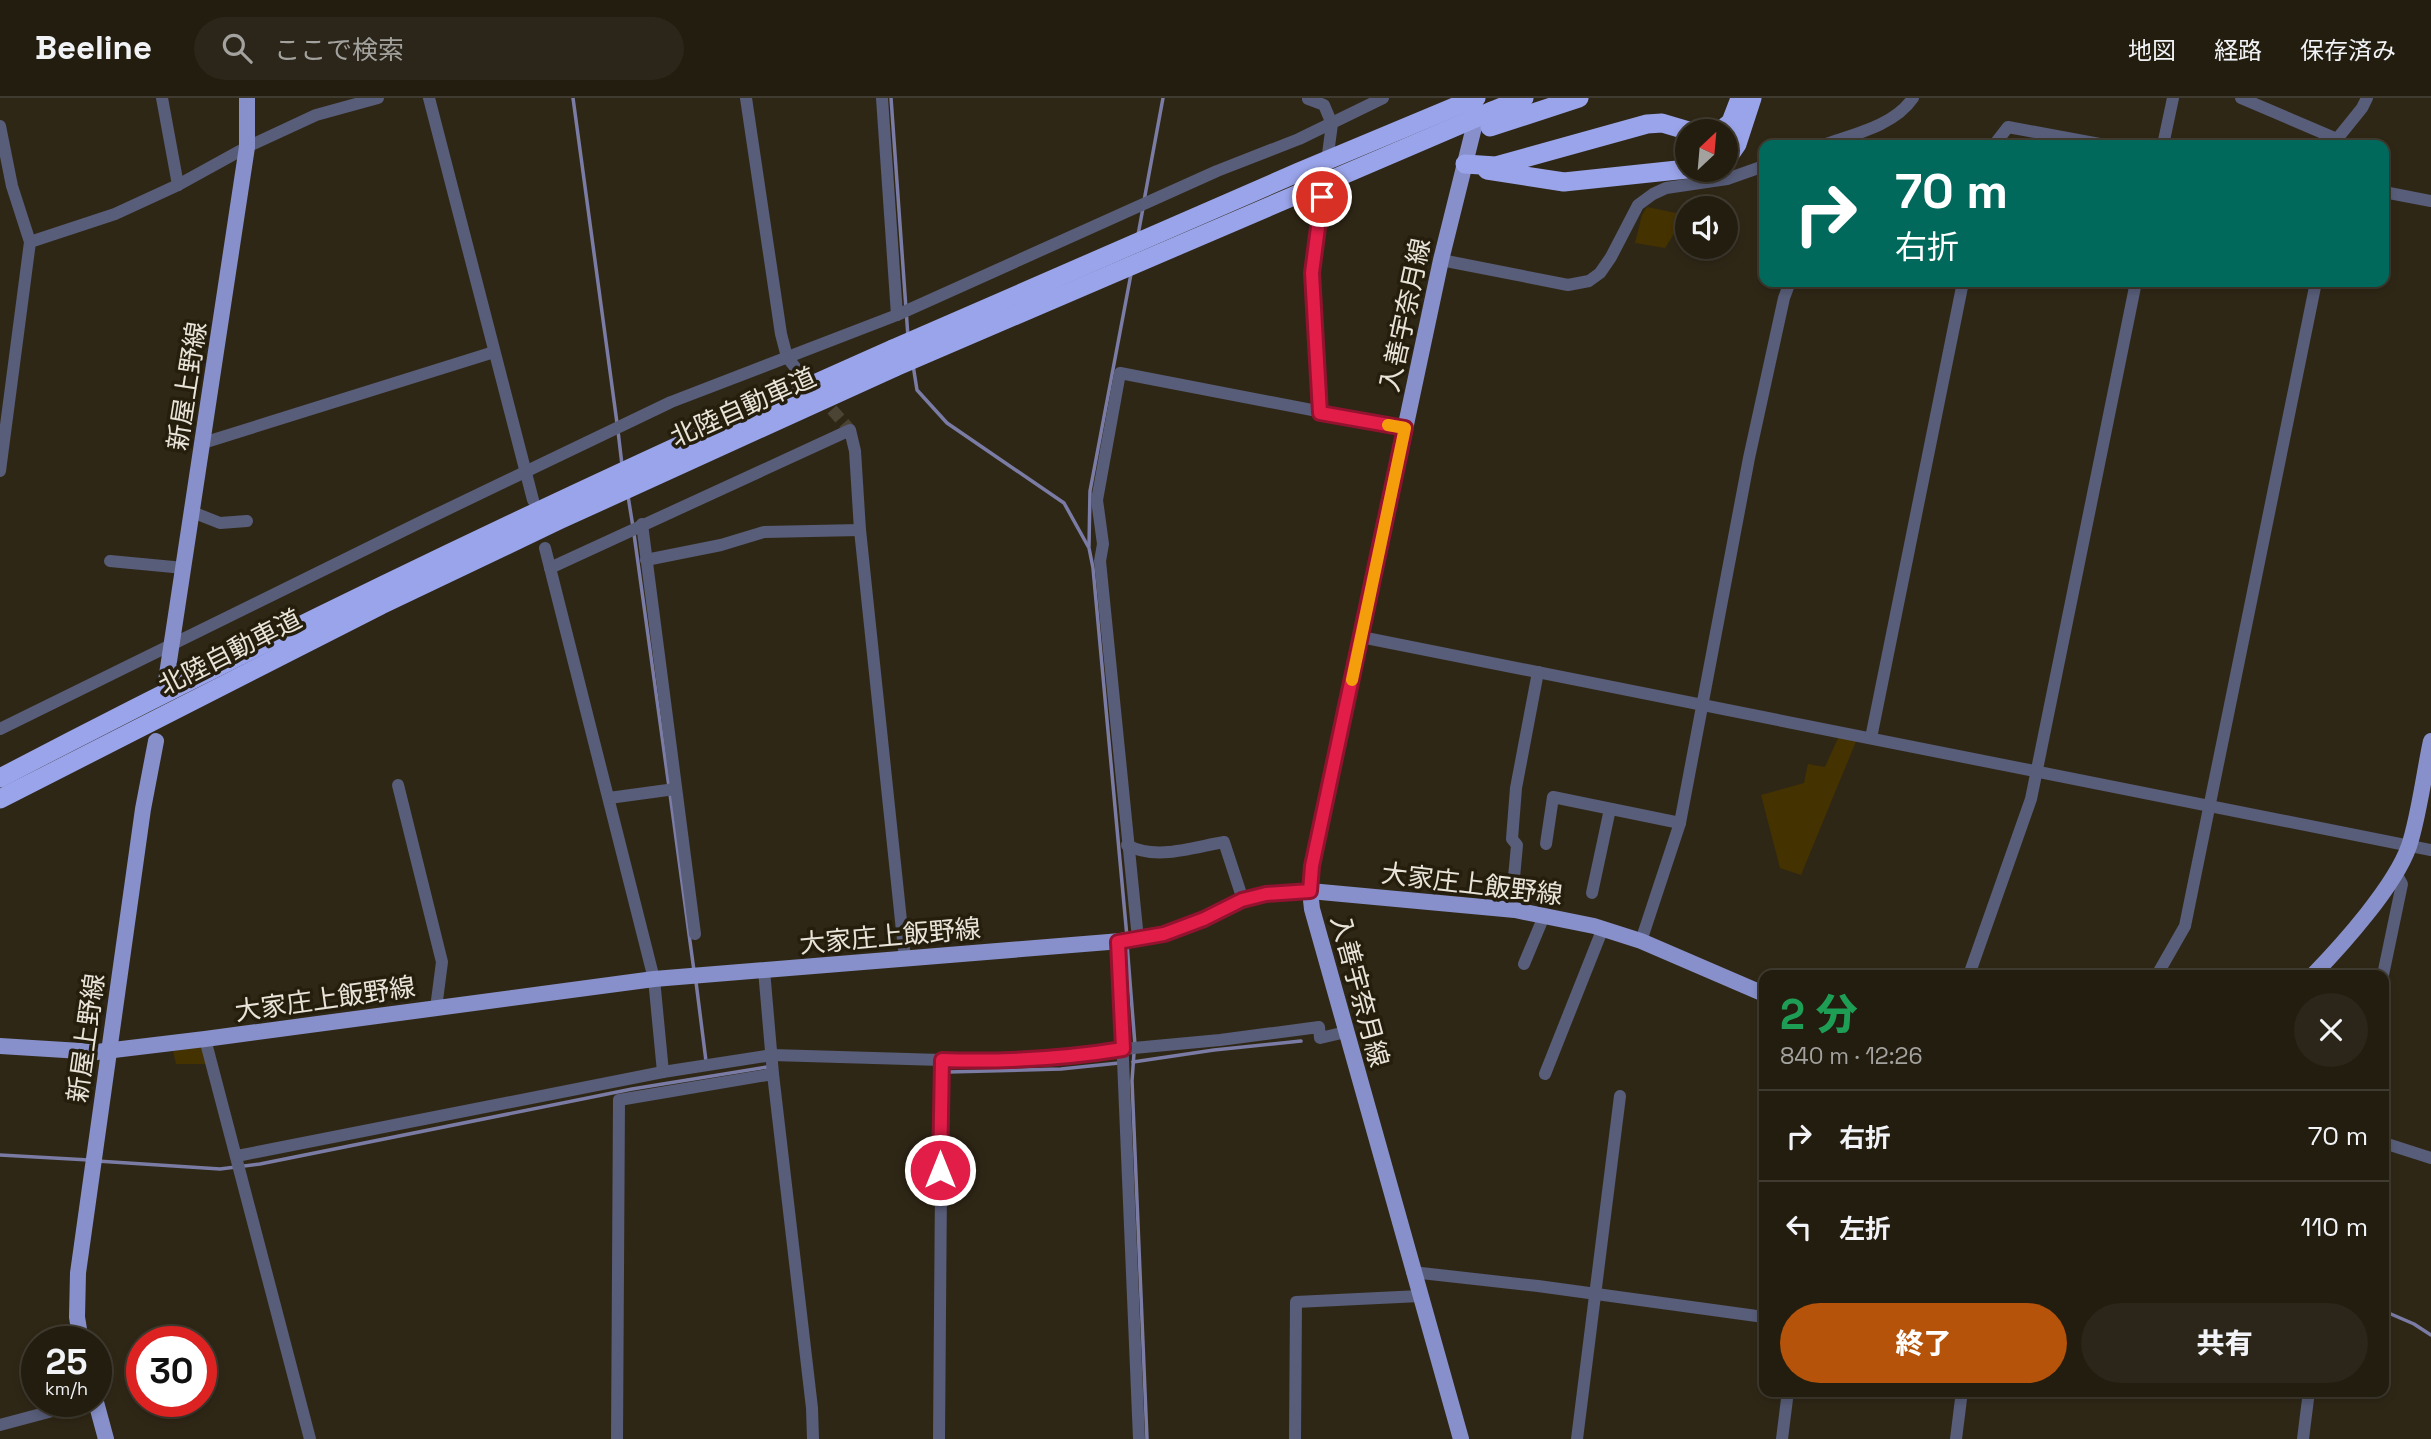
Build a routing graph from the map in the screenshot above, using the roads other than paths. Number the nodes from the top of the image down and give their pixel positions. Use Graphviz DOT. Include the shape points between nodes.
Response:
graph roads {
  1 [pos="162,98"];
  2 [pos="247,98"];
  3 [pos="378,98"];
  4 [pos="429,98"];
  5 [pos="746,98"];
  6 [pos="882,98"];
  7 [pos="1382,98"];
  8 [pos="1446,98"];
  9 [pos="1524,98"];
  10 [pos="1579,98"];
  11 [pos="1739,98"];
  12 [pos="1752,98"];
  13 [pos="1913,98"];
  14 [pos="2173,98"];
  15 [pos="2241,98"];
  16 [pos="2367,98"];
  17 [pos="1308,99"];
  18 [pos="1485,108"];
  19 [pos="1732,119"];
  20 [pos="1332,124"];
  21 [pos="0,126"];
  22 [pos="1675,127"];
  23 [pos="1860,139"];
  24 [pos="1998,140"];
  25 [pos="2078,140"];
  26 [pos="2164,140"];
  27 [pos="2333,140"];
  28 [pos="2338,140"];
  29 [pos="1738,141"];
  30 [pos="247,147"];
  31 [pos="1465,164"];
  32 [pos="1759,168"];
  33 [pos="1675,170"];
  34 [pos="1299,172"];
  35 [pos="178,185"];
  36 [pos="6,187"];
  37 [pos="2389,193"];
  38 [pos="2431,201"];
  39 [pos="30,242"];
  40 [pos="1441,260"];
  41 [pos="1788,287"];
  42 [pos="1962,287"];
  43 [pos="2135,287"];
  44 [pos="2315,287"];
  45 [pos="897,315"];
  46 [pos="494,352"];
  47 [pos="787,356"];
  48 [pos="894,358"];
  49 [pos="802,376"];
  50 [pos="1320,413"];
  51 [pos="1405,428"];
  52 [pos="203,443"];
  53 [pos="0,471"];
  54 [pos="526,472"];
  55 [pos="533,500"];
  56 [pos="192,512"];
  57 [pos="247,521"];
  58 [pos="642,524"];
  59 [pos="860,530"];
  60 [pos="545,548"];
  61 [pos="646,560"];
  62 [pos="110,561"];
  63 [pos="184,568"];
  64 [pos="550,568"];
  65 [pos="1361,637"];
  66 [pos="172,645"];
  67 [pos="1538,672"];
  68 [pos="166,681"];
  69 [pos="1704,705"];
  70 [pos="0,729"];
  71 [pos="1871,738"];
  72 [pos="156,741"];
  73 [pos="2431,741"];
  74 [pos="2037,771"];
  75 [pos="0,778"];
  76 [pos="398,785"];
  77 [pos="675,789"];
  78 [pos="609,798"];
  79 [pos="0,799"];
  80 [pos="2211,806"];
  81 [pos="1610,809"];
  82 [pos="1680,823"];
  83 [pos="1546,844"];
  84 [pos="1127,845"];
  85 [pos="2409,846"];
  86 [pos="2431,850"];
  87 [pos="2396,873"];
  88 [pos="1310,891"];
  89 [pos="1591,893"];
  90 [pos="1242,900"];
  91 [pos="1511,910"];
  92 [pos="1544,916"];
  93 [pos="1603,928"];
  94 [pos="695,934"];
  95 [pos="1138,939"];
  96 [pos="1641,941"];
  97 [pos="1118,942"];
  98 [pos="905,959"];
  99 [pos="1524,964"];
  100 [pos="764,970"];
  101 [pos="1971,970"];
  102 [pos="2160,970"];
  103 [pos="2318,970"];
  104 [pos="2384,970"];
  105 [pos="654,979"];
  106 [pos="1759,992"];
  107 [pos="436,1009"];
  108 [pos="1346,1032"];
  109 [pos="205,1040"];
  110 [pos="0,1046"];
  111 [pos="1123,1049"];
  112 [pos="109,1050"];
  113 [pos="772,1055"];
  114 [pos="942,1060"];
  115 [pos="663,1072"];
  116 [pos="773,1074"];
  117 [pos="1545,1074"];
  118 [pos="1620,1097"];
  119 [pos="2389,1145"];
  120 [pos="237,1156"];
  121 [pos="2431,1158"];
  122 [pos="1412,1272"];
  123 [pos="1597,1294"];
  124 [pos="1420,1296"];
  125 [pos="1759,1316"];
  126 [pos="78,1326"];
  127 [pos="1787,1397"];
  128 [pos="1961,1397"];
  129 [pos="2308,1397"];
  130 [pos="30,1417"];
  131 [pos="100,1417"];
  132 [pos="0,1425"];
  133 [pos="106,1439"];
  134 [pos="310,1439"];
  135 [pos="617,1439"];
  136 [pos="813,1439"];
  137 [pos="939,1439"];
  138 [pos="1139,1439"];
  139 [pos="1296,1439"];
  140 [pos="1461,1439"];
  141 [pos="1577,1439"];
  142 [pos="1782,1439"];
  143 [pos="1956,1439"];
  144 [pos="2303,1439"];
  1 -- 35 [label="street"];
  2 -- 30 [label="main road, 新屋上野線"];
  3 -- 30 [label="street" via="316,115"];
  4 -- 46 [label="street"];
  5 -- 47 [label="street"];
  6 -- 45 [label="street"];
  7 -- 20 [label="street"];
  8 -- 34 [label="highway, bridge"];
  9 -- 18 [label="highway, 北陸自動車道"];
  10 -- 18 [label="highway"];
  11 -- 19 [label="highway"];
  12 -- 29 [label="highway"];
  13 -- 23 [label="street" via="1892,119"];
  14 -- 26 [label="street"];
  15 -- 27 [label="street"];
  16 -- 28 [label="street"];
  17 -- 20 [label="street" via="1324,105"];
  18 -- 31 [label="main road, 入善宇奈月線"];
  18 -- 34 [label="highway, 北陸自動車道, bridge"];
  18 -- 48 [label="highway, 北陸自動車道, bridge" via="1297,193"];
  20 -- 45 [label="street"];
  20 -- 50 [label="street" via="1312,273"];
  21 -- 36 [label="street"];
  22 -- 31 [label="highway" via="1647,124 1496,166"];
  24 -- 25 [label="street" via="2008,127"];
  30 -- 35 [label="street"];
  30 -- 52 [label="main road, 新屋上野線"];
  31 -- 33 [label="highway" via="1564,182"];
  31 -- 40 [label="main road, 入善宇奈月線"];
  32 -- 40 [label="street" via="1653,194 1639,205 1611,257 1589,281 1568,285"];
  34 -- 48 [label="highway, 北陸自動車道, bridge"];
  35 -- 39 [label="street" via="115,215"];
  36 -- 39 [label="street"];
  37 -- 38 [label="street"];
  39 -- 53 [label="street"];
  40 -- 51 [label="main road, 入善宇奈月線"];
  41 -- 69 [label="street" via="1749,458"];
  42 -- 71 [label="street"];
  43 -- 74 [label="street"];
  44 -- 80 [label="street"];
  45 -- 47 [label="street"];
  46 -- 52 [label="street"];
  46 -- 54 [label="street"];
  47 -- 49 [label="street"];
  47 -- 54 [label="street" via="671,402"];
  48 -- 75 [label="highway, 北陸自動車道" via="715,428 371,590"];
  48 -- 79 [label="highway, 北陸自動車道" via="381,605"];
  50 -- 51 [label="street"];
  50 -- 84 [label="street" via="1120,373 1097,499"];
  51 -- 65 [label="main road, 入善宇奈月線"];
  52 -- 56 [label="main road, 新屋上野線"];
  54 -- 55 [label="street"];
  54 -- 66 [label="street"];
  56 -- 57 [label="street" via="220,523"];
  56 -- 63 [label="main road, 新屋上野線"];
  58 -- 59 [label="street" via="850,430"];
  58 -- 61 [label="street"];
  58 -- 64 [label="street"];
  59 -- 61 [label="street" via="764,532"];
  59 -- 98 [label="street"];
  60 -- 64 [label="street"];
  61 -- 77 [label="street"];
  62 -- 63 [label="street"];
  63 -- 66 [label="main road, 新屋上野線"];
  64 -- 78 [label="street"];
  65 -- 67 [label="street"];
  65 -- 88 [label="main road, 入善宇奈月線"];
  66 -- 68 [label="main road, 新屋上野線"];
  66 -- 70 [label="street"];
  67 -- 69 [label="street"];
  67 -- 91 [label="street" via="1516,788"];
  69 -- 71 [label="street"];
  69 -- 82 [label="street"];
  71 -- 74 [label="street"];
  72 -- 112 [label="main road, 新屋上野線"];
  73 -- 85 [label="main road"];
  74 -- 80 [label="street"];
  74 -- 101 [label="street"];
  76 -- 107 [label="street" via="442,962"];
  77 -- 78 [label="street"];
  77 -- 94 [label="street"];
  78 -- 105 [label="street"];
  80 -- 85 [label="street"];
  80 -- 102 [label="street" via="2185,926"];
  81 -- 82 [label="street"];
  81 -- 83 [label="street" via="1553,797"];
  81 -- 89 [label="street"];
  82 -- 96 [label="street"];
  84 -- 90 [label="street" via="1155,854 1224,842"];
  84 -- 95 [label="street"];
  85 -- 86 [label="street"];
  85 -- 87 [label="main road"];
  87 -- 103 [label="main road"];
  87 -- 104 [label="street" via="2402,884"];
  88 -- 90 [label="main road, 大家庄上飯野線"];
  88 -- 91 [label="main road, 大家庄上飯野線"];
  88 -- 108 [label="main road, 入善宇奈月線"];
  90 -- 95 [label="main road, 大家庄上飯野線" via="1164,934"];
  91 -- 92 [label="main road, 大家庄上飯野線"];
  92 -- 93 [label="main road, 大家庄上飯野線"];
  92 -- 99 [label="street"];
  93 -- 96 [label="main road, 大家庄上飯野線"];
  93 -- 117 [label="street"];
  95 -- 97 [label="main road, 大家庄上飯野線"];
  96 -- 106 [label="main road, 大家庄上飯野線"];
  97 -- 98 [label="main road, 大家庄上飯野線"];
  97 -- 111 [label="street"];
  98 -- 100 [label="main road, 大家庄上飯野線"];
  100 -- 105 [label="main road, 大家庄上飯野線"];
  100 -- 113 [label="street"];
  105 -- 107 [label="main road, 大家庄上飯野線"];
  105 -- 115 [label="street"];
  107 -- 109 [label="main road, 大家庄上飯野線"];
  108 -- 111 [label="street" via="1320,1038 1319,1027"];
  108 -- 122 [label="main road, 入善宇奈月線"];
  109 -- 112 [label="main road, 大家庄上飯野線"];
  109 -- 120 [label="street"];
  110 -- 112 [label="main road, 大家庄上飯野線"];
  111 -- 114 [label="street" via="1072,1058"];
  111 -- 138 [label="street"];
  112 -- 126 [label="main road, 新屋上野線" via="78,1273"];
  113 -- 114 [label="street"];
  113 -- 115 [label="street"];
  113 -- 116 [label="street"];
  114 -- 137 [label="street"];
  115 -- 120 [label="street"];
  116 -- 135 [label="street" via="619,1100"];
  116 -- 136 [label="street"];
  118 -- 123 [label="street"];
  119 -- 121 [label="street"];
  120 -- 134 [label="street"];
  122 -- 123 [label="street"];
  122 -- 124 [label="main road, 入善宇奈月線"];
  123 -- 125 [label="street"];
  123 -- 141 [label="street"];
  124 -- 139 [label="street" via="1296,1302"];
  124 -- 140 [label="main road, 入善宇奈月線"];
  127 -- 142 [label="street"];
  128 -- 143 [label="street"];
  129 -- 144 [label="street"];
  130 -- 132 [label="street"];
  131 -- 133 [label="main road"];
}
